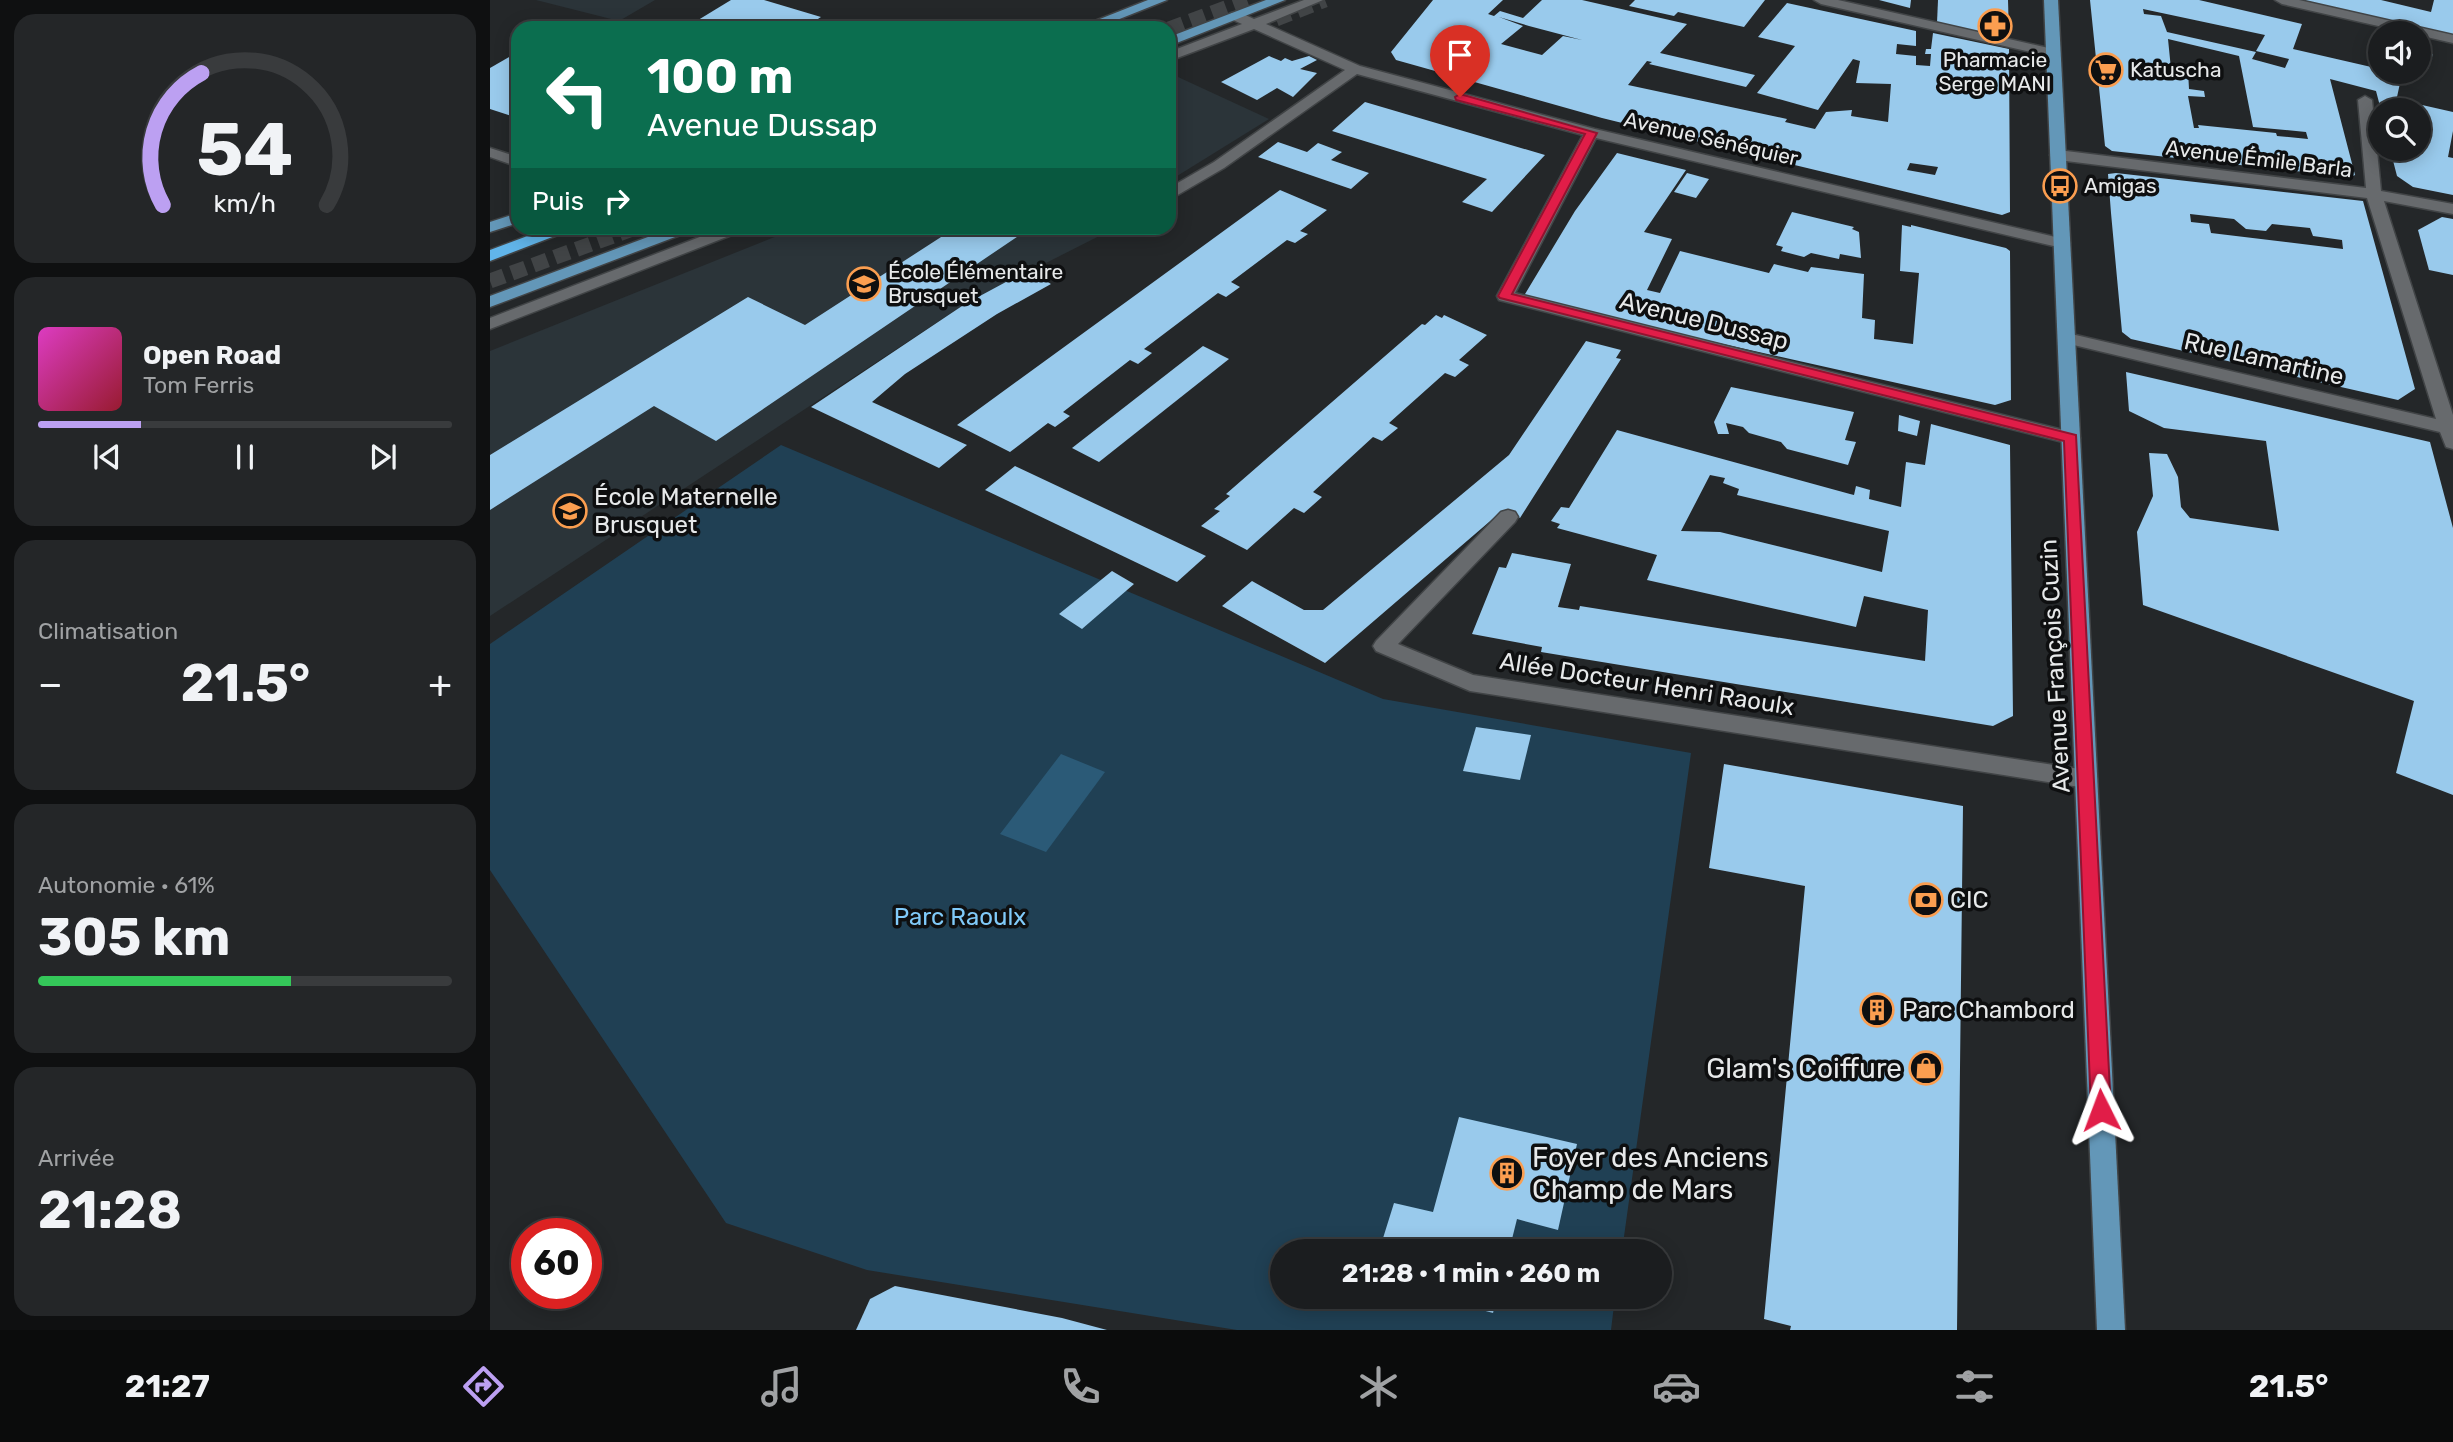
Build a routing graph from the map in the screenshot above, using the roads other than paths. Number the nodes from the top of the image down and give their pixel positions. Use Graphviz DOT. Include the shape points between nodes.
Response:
graph roads {
  1 [pos="1160,0"];
  2 [pos="1278,0"];
  3 [pos="1315,0"];
  4 [pos="1821,0"];
  5 [pos="2051,0"];
  6 [pos="2282,0"];
  7 [pos="1236,16"];
  8 [pos="1103,21"];
  9 [pos="1254,24"];
  10 [pos="2453,38"];
  11 [pos="1176,39"];
  12 [pos="2053,53"];
  13 [pos="1176,54"];
  14 [pos="1355,69"];
  15 [pos="2365,100"];
  16 [pos="1592,133"];
  17 [pos="490,152"];
  18 [pos="2058,155"];
  19 [pos="510,159"];
  20 [pos="1176,191"];
  21 [pos="2374,194"];
  22 [pos="2453,209"];
  23 [pos="511,220"];
  24 [pos="490,227"];
  25 [pos="544,235"];
  26 [pos="667,235"];
  27 [pos="718,235"];
  28 [pos="2062,243"];
  29 [pos="490,256"];
  30 [pos="490,302"];
  31 [pos="490,324"];
  32 [pos="2067,338"];
  33 [pos="2451,435"];
  34 [pos="2071,438"];
  35 [pos="1508,517"];
  36 [pos="2086,779"];
  37 [pos="2111,1330"];
  1 -- 8 [label="main road"];
  2 -- 7 [label="main road"];
  3 -- 9 [label="street"];
  4 -- 12 [label="street"];
  5 -- 12 [label="main road, Avenue François Cuzin"];
  6 -- 10 [label="street"];
  7 -- 9 [label="street, Avenue Sénéquier"];
  7 -- 11 [label="main road"];
  9 -- 13 [label="street"];
  9 -- 14 [label="street, Avenue Sénéquier"];
  12 -- 18 [label="main road, Avenue François Cuzin"];
  14 -- 16 [label="street, Avenue Sénéquier"];
  14 -- 20 [label="street"];
  15 -- 21 [label="street, Rue Lamartine"];
  16 -- 28 [label="street, Avenue Sénéquier"];
  16 -- 34 [label="street, Avenue Dussap" via="1504,296"];
  17 -- 19 [label="street"];
  18 -- 21 [label="street, Avenue Émile Barla"];
  18 -- 28 [label="main road, Avenue François Cuzin"];
  21 -- 22 [label="street, Avenue Émile Barla"];
  21 -- 33 [label="street, Rue Lamartine"];
  23 -- 24 [label="main road"];
  25 -- 29 [label="highway"];
  26 -- 30 [label="main road"];
  27 -- 31 [label="street"];
  28 -- 32 [label="main road, Avenue François Cuzin"];
  32 -- 33 [label="street, Rue Lamartine"];
  32 -- 34 [label="main road, Avenue François Cuzin"];
  34 -- 36 [label="main road, Avenue François Cuzin"];
  35 -- 36 [label="street, Allée Docteur Henri Raoulx" via="1383,646 1470,683"];
  36 -- 37 [label="main road, Avenue François Cuzin"];
}
